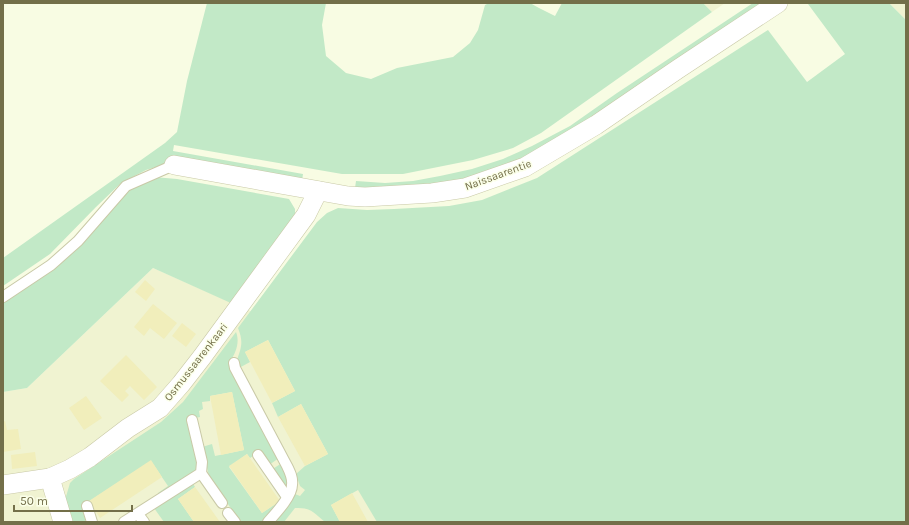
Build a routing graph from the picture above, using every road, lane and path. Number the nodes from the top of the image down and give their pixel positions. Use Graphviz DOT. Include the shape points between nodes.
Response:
graph roads {
  1 [pos="778,3"];
  2 [pos="174,165"];
  3 [pos="318,191"];
  4 [pos="3,297"];
  5 [pos="234,363"];
  6 [pos="192,420"];
  7 [pos="258,455"];
  8 [pos="201,473"];
  9 [pos="50,478"];
  10 [pos="3,485"];
  11 [pos="287,497"];
  12 [pos="222,503"];
  13 [pos="87,506"];
  14 [pos="228,513"];
  15 [pos="141,518"];
  16 [pos="63,522"];
  17 [pos="92,522"];
  18 [pos="124,522"];
  19 [pos="235,522"];
  20 [pos="268,522"];
  1 -- 3 [label="street, Naissaarentie" via="596,125 525,167 465,188 432,194 365,197"];
  2 -- 3 [label="street, Naissaarentie"];
  2 -- 4 [label="lane" via="126,186 78,241 51,265"];
  3 -- 9 [label="street, Osmussaarenkaari" via="306,215 198,362 160,408 90,457"];
  5 -- 11 [label="lane" via="292,477 292,486"];
  6 -- 8 [label="lane" via="202,462"];
  7 -- 11 [label="lane"];
  8 -- 12 [label="lane"];
  8 -- 15 [label="lane"];
  9 -- 10 [label="street, Osmussaarenkaari"];
  9 -- 16 [label="street"];
  11 -- 20 [label="lane" via="285,503"];
  13 -- 17 [label="lane"];
  14 -- 19 [label="lane"];
  15 -- 18 [label="lane"];
}
